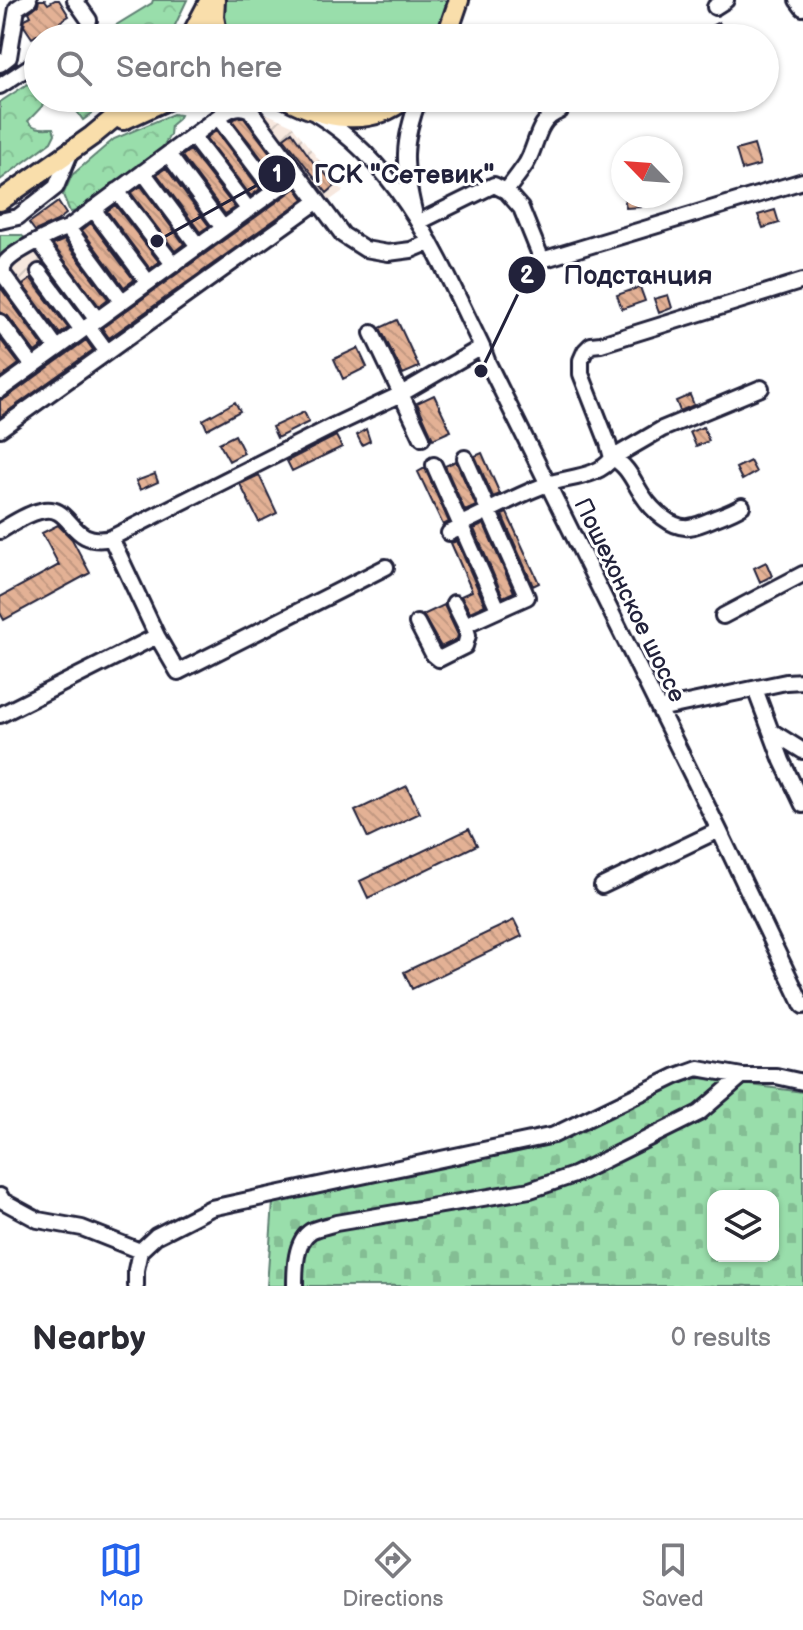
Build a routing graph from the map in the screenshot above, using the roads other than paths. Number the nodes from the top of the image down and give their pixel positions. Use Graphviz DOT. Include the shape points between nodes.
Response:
graph roads {
  1 [pos="29,0"];
  2 [pos="75,0"];
  3 [pos="212,0"];
  4 [pos="459,0"];
  5 [pos="797,0"];
  6 [pos="803,8"];
  7 [pos="89,20"];
  8 [pos="198,24"];
  9 [pos="215,24"];
  10 [pos="451,24"];
  11 [pos="0,64"];
  12 [pos="24,70"];
  13 [pos="0,86"];
  14 [pos="121,112"];
  15 [pos="142,112"];
  16 [pos="224,112"];
  17 [pos="252,112"];
  18 [pos="312,112"];
  19 [pos="319,112"];
  20 [pos="383,112"];
  21 [pos="414,112"];
  22 [pos="557,112"];
  23 [pos="218,117"];
  24 [pos="92,136"];
  25 [pos="192,136"];
  26 [pos="71,151"];
  27 [pos="168,154"];
  28 [pos="143,172"];
  29 [pos="298,174"];
  30 [pos="803,181"];
  31 [pos="117,191"];
  32 [pos="274,191"];
  33 [pos="506,191"];
  34 [pos="0,201"];
  35 [pos="318,201"];
  36 [pos="93,209"];
  37 [pos="249,210"];
  38 [pos="417,218"];
  39 [pos="0,221"];
  40 [pos="68,228"];
  41 [pos="223,228"];
  42 [pos="39,242"];
  43 [pos="430,242"];
  44 [pos="198,246"];
  45 [pos="173,264"];
  46 [pos="39,272"];
  47 [pos="803,281"];
  48 [pos="148,282"];
  49 [pos="122,301"];
  50 [pos="0,322"];
  51 [pos="89,325"];
  52 [pos="372,333"];
  53 [pos="482,347"];
  54 [pos="57,348"];
  55 [pos="107,352"];
  56 [pos="33,366"];
  57 [pos="3,383"];
  58 [pos="761,388"];
  59 [pos="401,394"];
  60 [pos="0,429"];
  61 [pos="422,438"];
  62 [pos="465,458"];
  63 [pos="612,458"];
  64 [pos="434,465"];
  65 [pos="548,484"];
  66 [pos="742,506"];
  67 [pos="490,511"];
  68 [pos="461,524"];
  69 [pos="0,531"];
  70 [pos="449,533"];
  71 [pos="111,538"];
  72 [pos="386,567"];
  73 [pos="803,574"];
  74 [pos="454,603"];
  75 [pos="498,609"];
  76 [pos="723,616"];
  77 [pos="417,623"];
  78 [pos="465,625"];
  79 [pos="157,636"];
  80 [pos="803,681"];
  81 [pos="755,689"];
  82 [pos="659,709"];
  83 [pos="0,715"];
  84 [pos="771,731"];
  85 [pos="803,751"];
  86 [pos="803,805"];
  87 [pos="719,830"];
  88 [pos="602,886"];
  89 [pos="803,1006"];
  90 [pos="742,1076"];
  91 [pos="803,1082"];
  92 [pos="1,1200"];
  93 [pos="140,1251"];
  94 [pos="136,1286"];
  95 [pos="295,1286"];
  1 -- 11 [label="street" via="17,8 9,57"];
  2 -- 7 [label="street"];
  3 -- 8 [label="main road"];
  3 -- 9 [label="main road"];
  4 -- 10 [label="main road"];
  5 -- 6 [label="street"];
  12 -- 13 [label="street"];
  14 -- 24 [label="main road"];
  15 -- 24 [label="main road"];
  16 -- 23 [label="street"];
  17 -- 29 [label="street"];
  18 -- 38 [label="street" via="359,145"];
  19 -- 20 [label="main road" via="349,118"];
  21 -- 38 [label="street" via="407,134 406,178"];
  22 -- 33 [label="street" via="541,125 527,161"];
  23 -- 25 [label="street"];
  23 -- 32 [label="street"];
  24 -- 26 [label="main road"];
  25 -- 27 [label="street"];
  25 -- 37 [label="street"];
  26 -- 34 [label="main road"];
  26 -- 39 [label="street" via="56,187 18,217"];
  27 -- 28 [label="street"];
  27 -- 41 [label="street"];
  28 -- 31 [label="street"];
  28 -- 44 [label="street"];
  29 -- 32 [label="street"];
  29 -- 35 [label="street"];
  30 -- 33 [label="street" via="542,260 521,208"];
  31 -- 36 [label="street"];
  31 -- 45 [label="street"];
  32 -- 37 [label="street"];
  33 -- 38 [label="street" via="494,185"];
  35 -- 43 [label="street" via="343,235 365,249 388,253"];
  35 -- 55 [label="street"];
  36 -- 40 [label="street"];
  36 -- 48 [label="street"];
  37 -- 41 [label="street"];
  38 -- 43 [label="street, Пошехонское шоссе"];
  40 -- 42 [label="street"];
  40 -- 49 [label="street"];
  41 -- 44 [label="street"];
  42 -- 51 [label="street"];
  42 -- 54 [label="street" via="7,261 2,271"];
  43 -- 53 [label="street, Пошехонское шоссе"];
  44 -- 45 [label="street"];
  45 -- 48 [label="street"];
  46 -- 51 [label="street"];
  47 -- 63 [label="street" via="591,345 581,360 581,374"];
  48 -- 49 [label="street"];
  49 -- 51 [label="street"];
  50 -- 56 [label="street"];
  51 -- 54 [label="street"];
  51 -- 55 [label="street"];
  52 -- 59 [label="street"];
  53 -- 59 [label="street"];
  53 -- 65 [label="street, Пошехонское шоссе"];
  54 -- 56 [label="street"];
  55 -- 60 [label="street"];
  56 -- 57 [label="street"];
  58 -- 63 [label="street" via="662,429"];
  59 -- 61 [label="street"];
  59 -- 71 [label="street"];
  62 -- 67 [label="street"];
  63 -- 65 [label="street" via="584,475"];
  63 -- 66 [label="street" via="653,507 677,526 688,527"];
  64 -- 68 [label="street"];
  65 -- 67 [label="street"];
  65 -- 82 [label="street, Пошехонское шоссе"];
  67 -- 68 [label="street"];
  67 -- 75 [label="street" via="527,597"];
  68 -- 70 [label="street"];
  68 -- 75 [label="street"];
  69 -- 71 [label="street" via="44,510 60,513 86,538"];
  71 -- 79 [label="street"];
  72 -- 79 [label="street" via="178,672"];
  73 -- 76 [label="street"];
  74 -- 78 [label="street"];
  75 -- 78 [label="street"];
  77 -- 78 [label="street" via="439,659 465,646"];
  79 -- 83 [label="street"];
  80 -- 81 [label="street"];
  81 -- 82 [label="street"];
  81 -- 84 [label="street"];
  82 -- 87 [label="street, Пошехонское шоссе"];
  84 -- 85 [label="street"];
  84 -- 86 [label="street"];
  87 -- 88 [label="street"];
  87 -- 89 [label="street, Пошехонское шоссе"];
  90 -- 91 [label="street"];
  90 -- 93 [label="street" via="698,1068 554,1135 211,1208 156,1236"];
  90 -- 95 [label="street" via="699,1113 574,1175 530,1190 313,1230 299,1248"];
  92 -- 93 [label="street" via="38,1220 82,1228"];
  93 -- 94 [label="street"];
}
